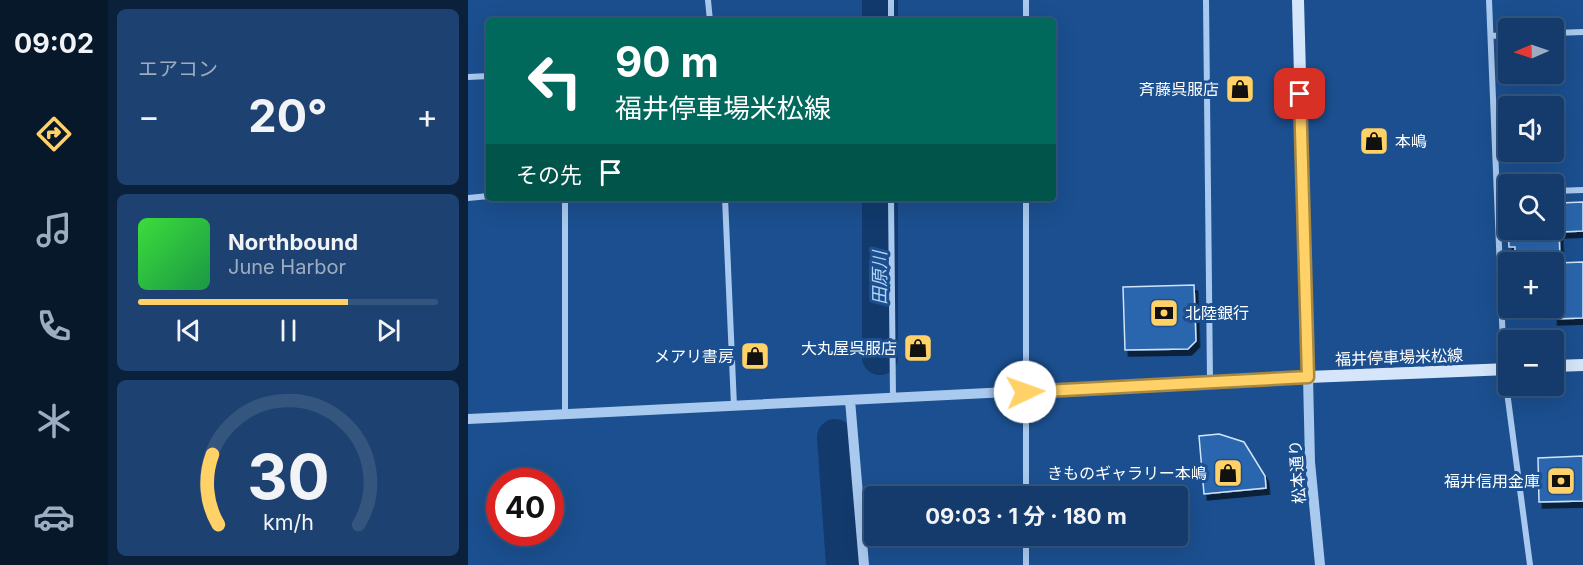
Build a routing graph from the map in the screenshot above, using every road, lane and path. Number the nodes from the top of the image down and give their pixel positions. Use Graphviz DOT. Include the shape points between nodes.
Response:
graph roads {
  1 [pos="708,0"];
  2 [pos="891,0"];
  3 [pos="1026,0"];
  4 [pos="1206,0"];
  5 [pos="1298,0"];
  6 [pos="1490,0"];
  7 [pos="710,18"];
  8 [pos="891,18"];
  9 [pos="1026,18"];
  10 [pos="1583,32"];
  11 [pos="1564,33"];
  12 [pos="1491,36"];
  13 [pos="1498,36"];
  14 [pos="486,76"];
  15 [pos="468,77"];
  16 [pos="1583,190"];
  17 [pos="1564,191"];
  18 [pos="1498,194"];
  19 [pos="486,196"];
  20 [pos="468,198"];
  21 [pos="566,201"];
  22 [pos="724,201"];
  23 [pos="891,201"];
  24 [pos="1026,201"];
  25 [pos="1500,240"];
  26 [pos="1505,330"];
  27 [pos="1583,365"];
  28 [pos="1564,366"];
  29 [pos="1498,369"];
  30 [pos="1308,377"];
  31 [pos="1210,382"];
  32 [pos="1025,392"];
  33 [pos="1510,396"];
  34 [pos="893,398"];
  35 [pos="850,400"];
  36 [pos="734,406"];
  37 [pos="564,415"];
  38 [pos="468,420"];
  39 [pos="1026,486"];
  40 [pos="1026,546"];
  41 [pos="864,565"];
  42 [pos="1026,565"];
  43 [pos="1314,565"];
  44 [pos="1320,565"];
  45 [pos="1530,565"];
  1 -- 7 [label="street"];
  2 -- 8 [label="street"];
  3 -- 9 [label="street"];
  4 -- 31 [label="street"];
  5 -- 30 [label="main road"];
  6 -- 12 [label="street"];
  10 -- 11 [label="street"];
  12 -- 13 [label="street"];
  12 -- 18 [label="street"];
  14 -- 15 [label="street"];
  16 -- 17 [label="street"];
  19 -- 20 [label="street"];
  21 -- 37 [label="street"];
  22 -- 36 [label="street"];
  23 -- 34 [label="street"];
  24 -- 32 [label="street"];
  25 -- 26 [label="street"];
  27 -- 28 [label="main road"];
  29 -- 30 [label="main road, 福井停車場米松線"];
  30 -- 31 [label="street"];
  30 -- 44 [label="street, 松本通り" via="1310,462"];
  31 -- 32 [label="street"];
  32 -- 34 [label="street"];
  32 -- 39 [label="street"];
  33 -- 45 [label="street"];
  34 -- 35 [label="street"];
  35 -- 36 [label="street"];
  35 -- 41 [label="street"];
  36 -- 37 [label="street"];
  37 -- 38 [label="street"];
  40 -- 42 [label="street"];
  43 -- 44 [label="street"];
}
